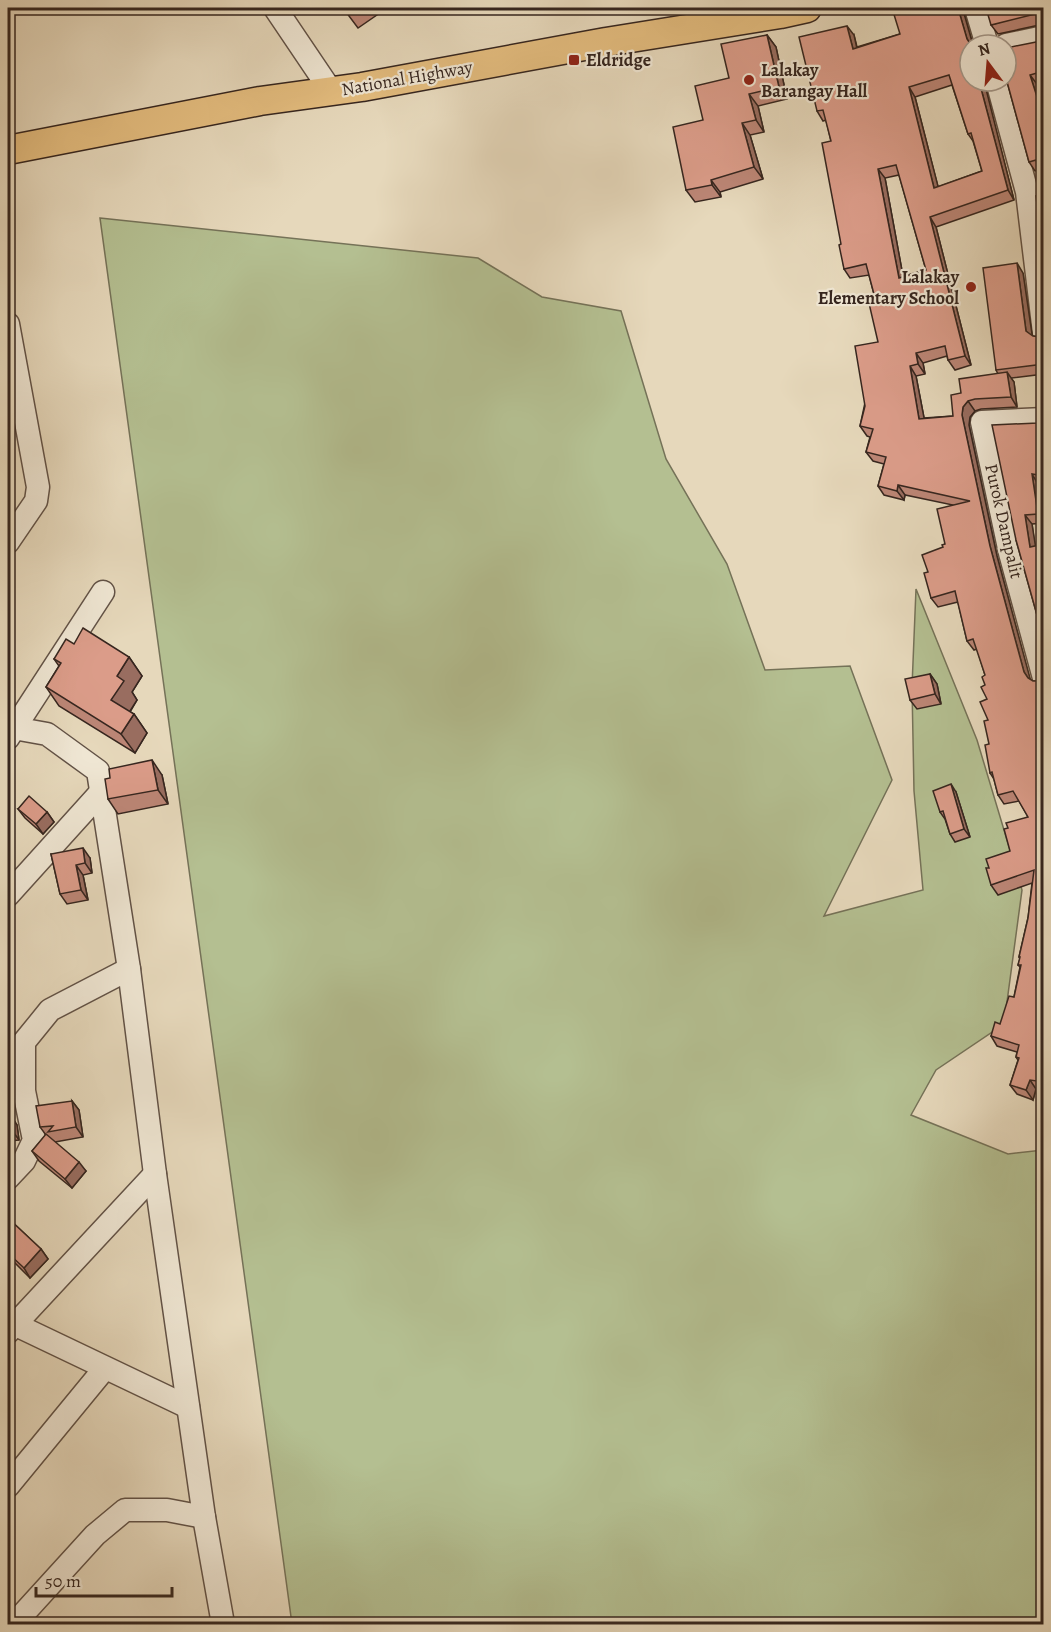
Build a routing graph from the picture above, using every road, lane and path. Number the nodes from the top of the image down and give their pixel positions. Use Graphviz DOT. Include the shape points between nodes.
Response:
graph roads {
  1 [pos="275,8"];
  2 [pos="807,8"];
  3 [pos="976,8"];
  4 [pos="983,33"];
  5 [pos="1044,37"];
  6 [pos="1018,42"];
  7 [pos="331,92"];
  8 [pos="1000,93"];
  9 [pos="8,150"];
  10 [pos="8,324"];
  11 [pos="1044,333"];
  12 [pos="1044,419"];
  13 [pos="8,542"];
  14 [pos="103,592"];
  15 [pos="1044,678"];
  16 [pos="10,731"];
  17 [pos="102,791"];
  18 [pos="8,895"];
  19 [pos="129,969"];
  20 [pos="155,1174"];
  21 [pos="8,1178"];
  22 [pos="11,1328"];
  23 [pos="105,1368"];
  24 [pos="188,1407"];
  25 [pos="8,1486"];
  26 [pos="204,1517"];
  27 [pos="14,1624"];
  28 [pos="223,1624"];
  1 -- 7 [label="street"];
  2 -- 7 [label="main road, National Highway"];
  3 -- 4 [label="street"];
  5 -- 6 [label="street"];
  7 -- 9 [label="main road, National Highway" via="260,101"];
  8 -- 11 [label="street" via="1027,192"];
  10 -- 13 [label="street" via="38,487 36,501"];
  12 -- 15 [label="street, Purok Dampalit" via="982,423 1010,553"];
  14 -- 16 [label="street"];
  16 -- 17 [label="street" via="47,734 98,771"];
  17 -- 18 [label="street"];
  17 -- 19 [label="street"];
  19 -- 20 [label="street"];
  19 -- 21 [label="street" via="50,1010 24,1042 24,1091 34,1140 24,1161"];
  20 -- 22 [label="street"];
  20 -- 24 [label="street"];
  22 -- 23 [label="street"];
  23 -- 24 [label="street"];
  23 -- 25 [label="street"];
  24 -- 26 [label="street"];
  26 -- 27 [label="street" via="167,1510 125,1510 95,1535"];
  26 -- 28 [label="street"];
}
